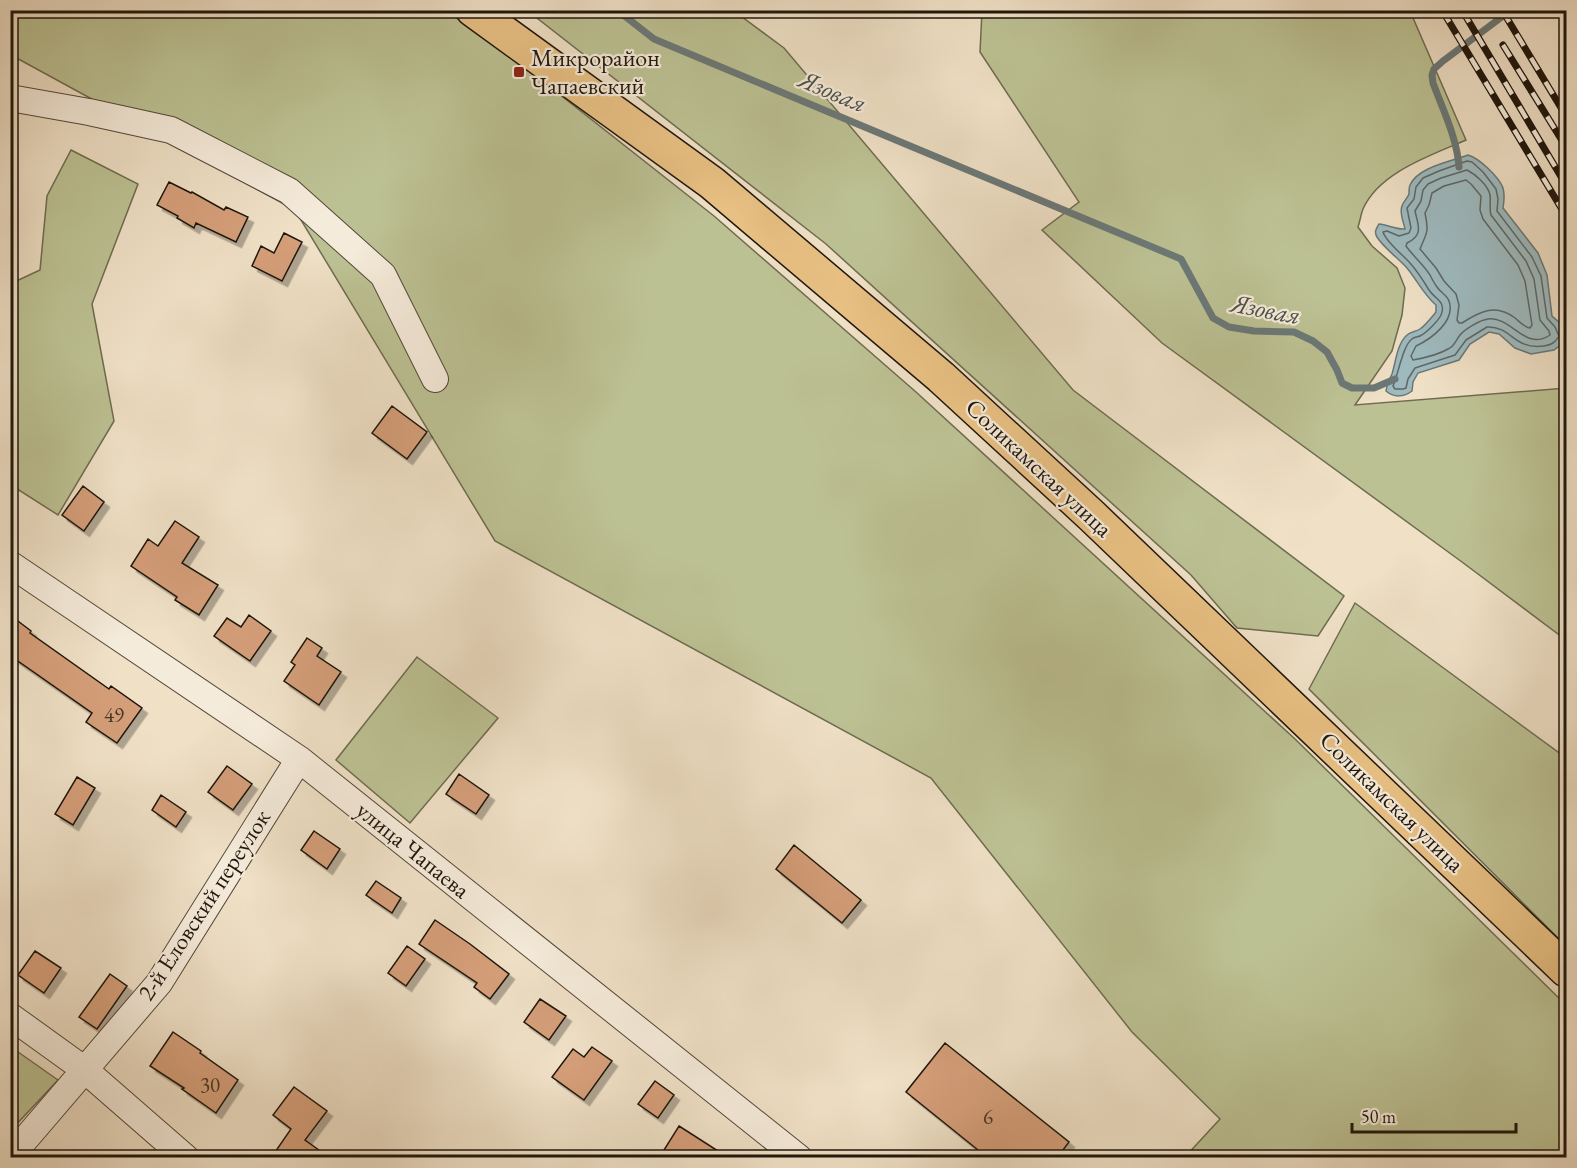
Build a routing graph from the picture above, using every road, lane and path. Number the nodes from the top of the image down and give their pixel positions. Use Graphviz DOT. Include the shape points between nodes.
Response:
graph roads {
  1 [pos="473,10"];
  2 [pos="10,98"];
  3 [pos="435,380"];
  4 [pos="10,564"];
  5 [pos="299,759"];
  6 [pos="1566,970"];
  7 [pos="10,1016"];
  8 [pos="85,1070"];
  9 [pos="10,1157"];
  10 [pos="186,1158"];
  11 [pos="800,1158"];
  1 -- 6 [label="main road, Соликамская улица" via="712,183 941,377 1092,516"];
  2 -- 3 [label="street" via="171,130 289,191 383,275"];
  4 -- 5 [label="street, улица Чапаева"];
  5 -- 8 [label="street, 2-й Еловский переулок" via="159,983"];
  5 -- 11 [label="street, улица Чапаева"];
  7 -- 8 [label="street"];
  8 -- 9 [label="street, 2-й Еловский переулок"];
  8 -- 10 [label="street"];
}
